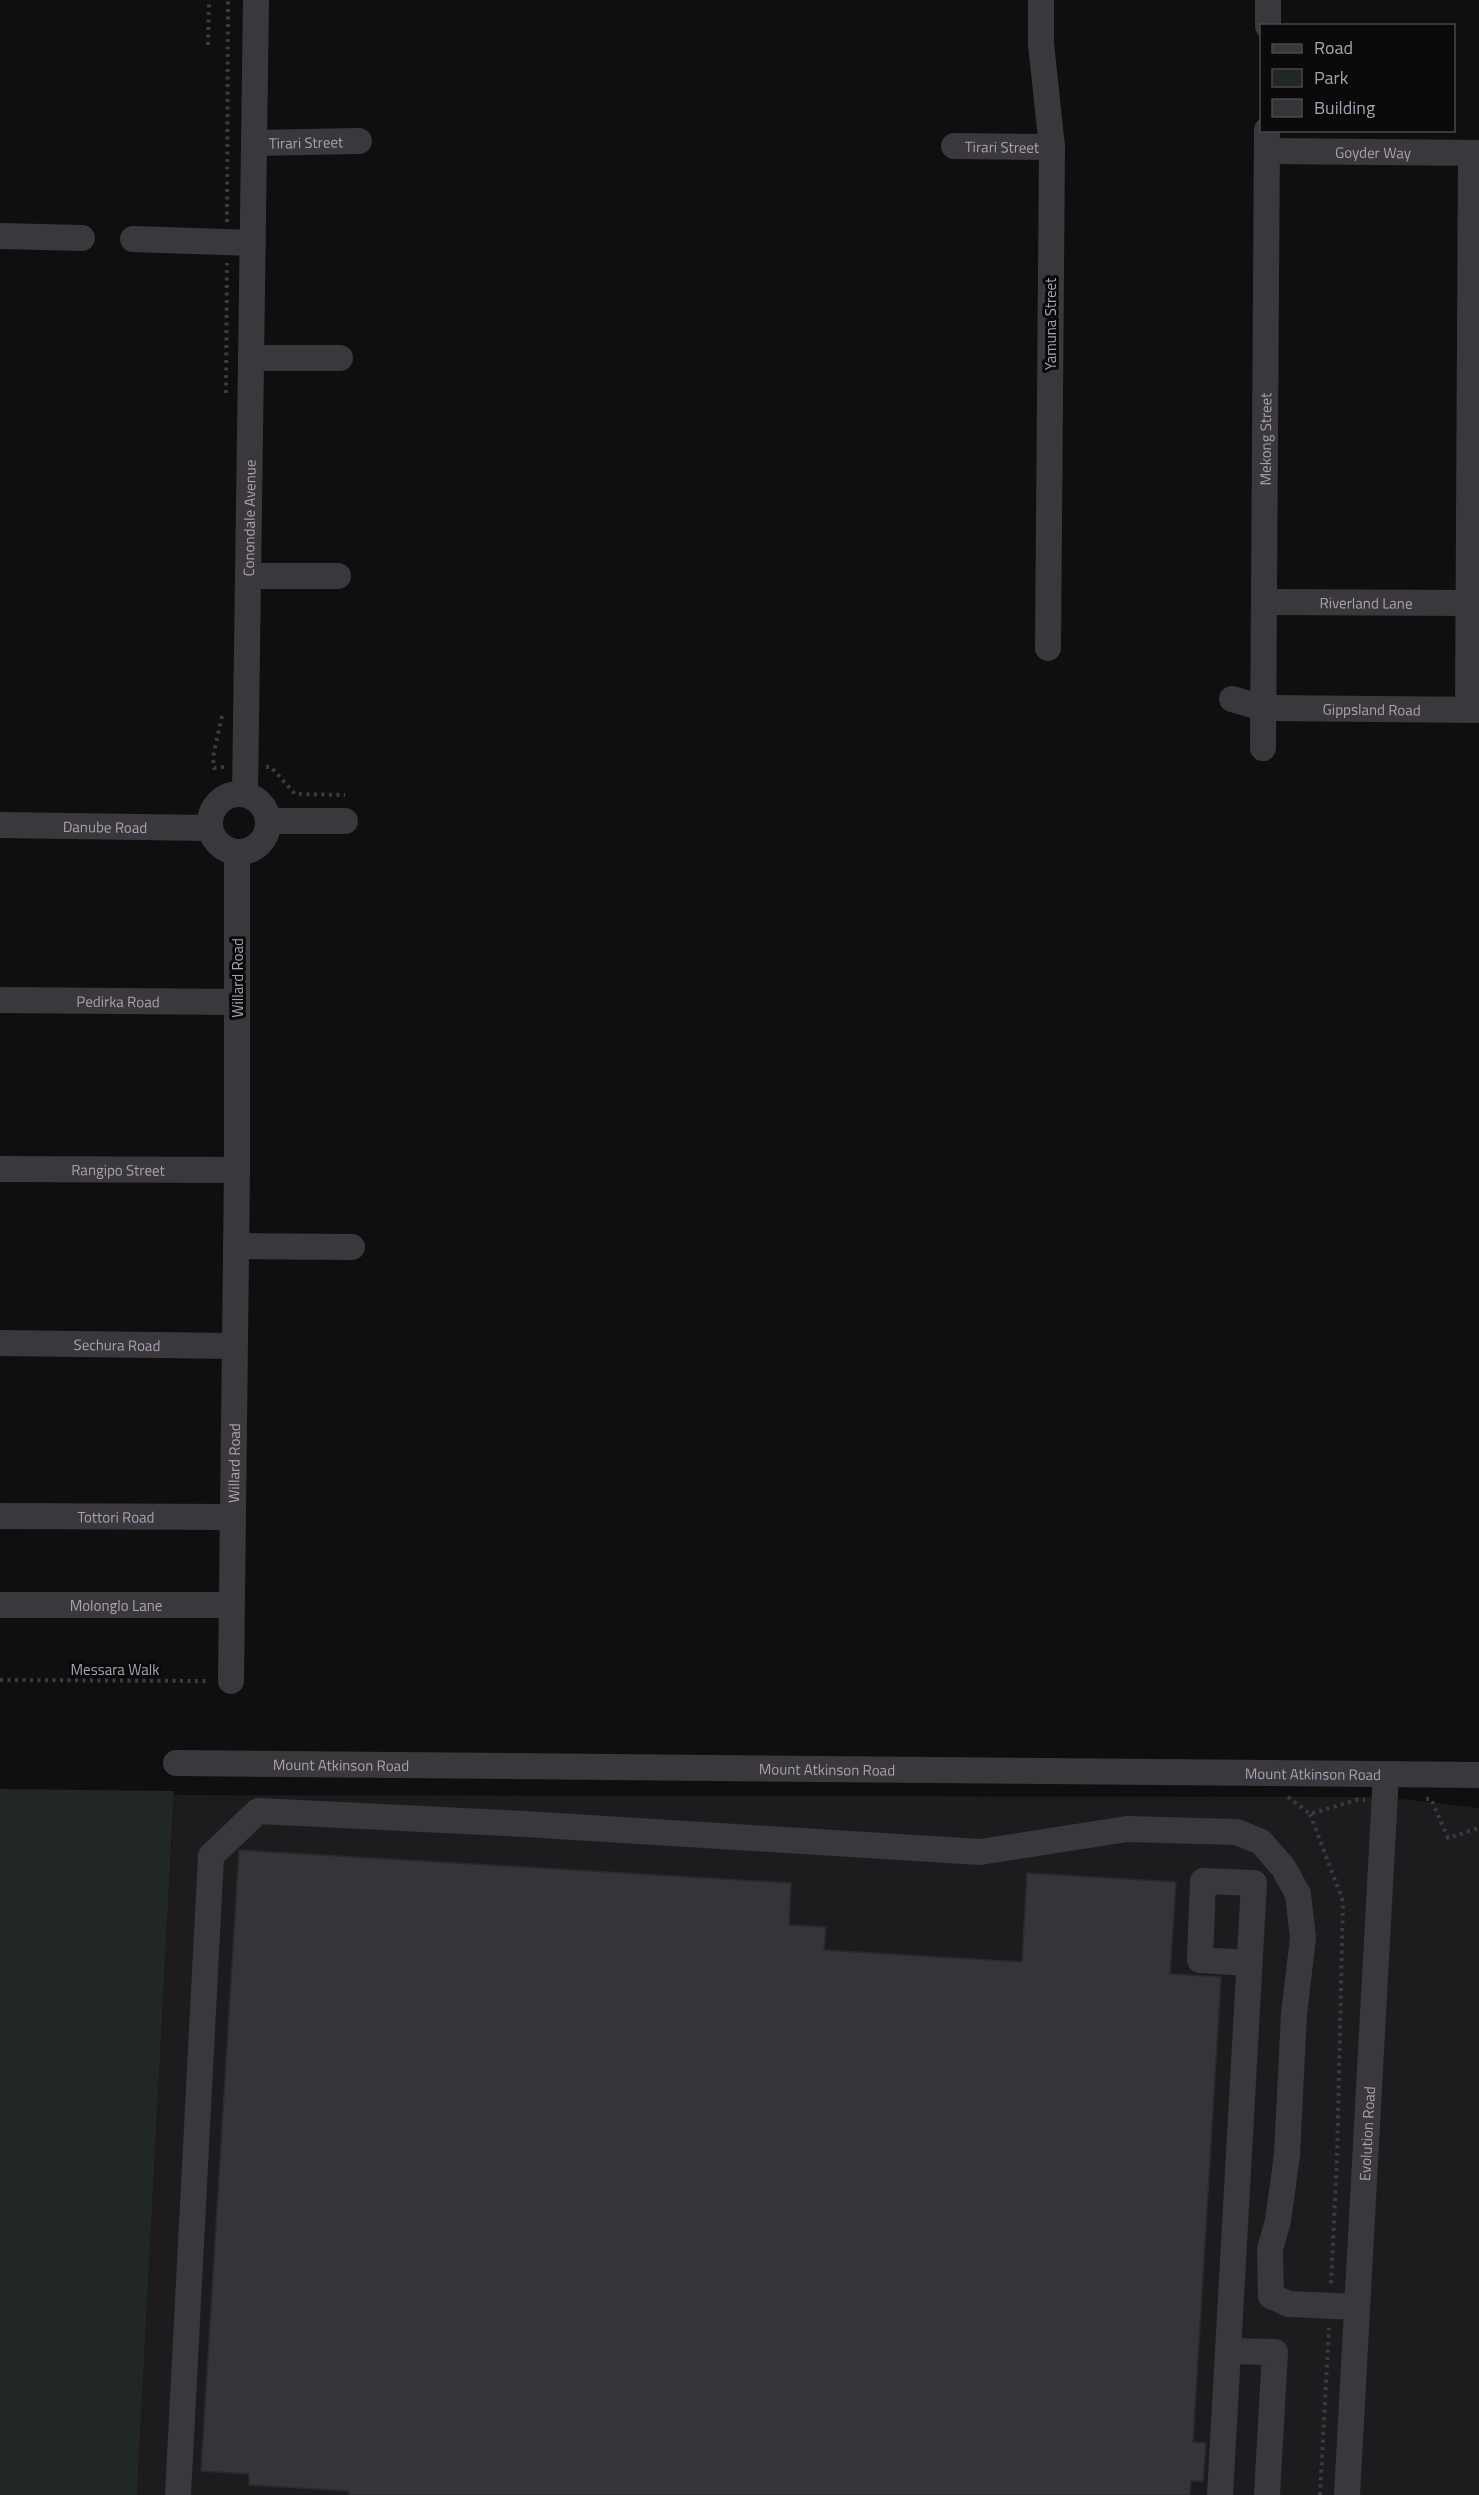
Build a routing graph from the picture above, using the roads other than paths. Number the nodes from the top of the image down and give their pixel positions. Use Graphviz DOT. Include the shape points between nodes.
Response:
graph roads {
  1 [pos="256,0"];
  2 [pos="1041,0"];
  3 [pos="1268,0"];
  4 [pos="1268,24"];
  5 [pos="359,141"];
  6 [pos="1267,141"];
  7 [pos="254,143"];
  8 [pos="954,146"];
  9 [pos="1052,147"];
  10 [pos="1475,153"];
  11 [pos="0,236"];
  12 [pos="82,238"];
  13 [pos="133,239"];
  14 [pos="253,243"];
  15 [pos="251,358"];
  16 [pos="340,358"];
  17 [pos="1474,367"];
  18 [pos="1474,538"];
  19 [pos="248,576"];
  20 [pos="338,576"];
  21 [pos="1264,602"];
  22 [pos="1468,603"];
  23 [pos="1048,648"];
  24 [pos="1232,699"];
  25 [pos="1263,708"];
  26 [pos="1473,710"];
  27 [pos="1263,748"];
  28 [pos="246,794"];
  29 [pos="269,821"];
  30 [pos="345,821"];
  31 [pos="0,825"];
  32 [pos="210,828"];
  33 [pos="237,853"];
  34 [pos="0,1000"];
  35 [pos="237,1002"];
  36 [pos="0,1169"];
  37 [pos="237,1170"];
  38 [pos="236,1246"];
  39 [pos="352,1247"];
  40 [pos="0,1343"];
  41 [pos="234,1346"];
  42 [pos="0,1516"];
  43 [pos="232,1517"];
  44 [pos="0,1605"];
  45 [pos="231,1605"];
  46 [pos="231,1682"];
  47 [pos="176,1763"];
  48 [pos="1386,1774"];
  49 [pos="1479,1775"];
  50 [pos="1249,1963"];
  51 [pos="1357,2307"];
  52 [pos="1228,2351"];
  53 [pos="178,2495"];
  54 [pos="1220,2495"];
  55 [pos="1267,2495"];
  56 [pos="1347,2495"];
  1 -- 7 [label="street, Conondale Avenue"];
  2 -- 9 [label="street, Yamuna Street" via="1041,44"];
  3 -- 4 [label="street"];
  5 -- 7 [label="street, Tirari Street"];
  6 -- 10 [label="street, Goyder Way"];
  6 -- 21 [label="street, Mekong Street"];
  7 -- 14 [label="street, Conondale Avenue"];
  8 -- 9 [label="street, Tirari Street"];
  9 -- 23 [label="street, Yamuna Street"];
  10 -- 17 [label="street"];
  11 -- 12 [label="street"];
  13 -- 14 [label="street"];
  14 -- 15 [label="street, Conondale Avenue"];
  15 -- 16 [label="street"];
  15 -- 19 [label="street, Conondale Avenue"];
  17 -- 18 [label="street"];
  18 -- 22 [label="street"];
  19 -- 20 [label="street"];
  19 -- 28 [label="street, Conondale Avenue"];
  21 -- 22 [label="street, Riverland Lane"];
  21 -- 25 [label="street, Mekong Street"];
  22 -- 26 [label="street"];
  24 -- 25 [label="street, Gippsland Road"];
  25 -- 26 [label="street, Gippsland Road"];
  25 -- 27 [label="street, Mekong Street"];
  28 -- 29 [label="street" via="261,804"];
  28 -- 32 [label="street" via="219,801 213,808"];
  29 -- 30 [label="street"];
  29 -- 33 [label="street" via="263,840 256,847"];
  31 -- 32 [label="street, Danube Road"];
  32 -- 33 [label="street" via="219,845"];
  33 -- 35 [label="street, Willard Road"];
  34 -- 35 [label="street, Pedirka Road"];
  35 -- 37 [label="street, Willard Road"];
  36 -- 37 [label="street, Rangipo Street"];
  37 -- 38 [label="street, Willard Road"];
  38 -- 39 [label="street"];
  38 -- 41 [label="street, Willard Road"];
  40 -- 41 [label="street, Sechura Road"];
  41 -- 43 [label="street, Willard Road"];
  42 -- 43 [label="street, Tottori Road"];
  43 -- 45 [label="street, Willard Road"];
  44 -- 45 [label="street, Molonglo Lane"];
  45 -- 46 [label="street, Willard Road"];
  47 -- 48 [label="street, Mount Atkinson Road"];
  48 -- 49 [label="street, Mount Atkinson Road"];
  48 -- 51 [label="street, Evolution Road"];
  50 -- 52 [label="street"];
  51 -- 53 [label="street" via="1289,2304 1271,2296 1270,2249 1287,2155 1294,2014 1303,1938 1298,1894 1283,1867 1261,1842 1237,1832 1127,1829 980,1852 258,1810 211,1856"];
  51 -- 56 [label="street, Evolution Road"];
  52 -- 54 [label="street"];
  52 -- 55 [label="street" via="1275,2352"];
}
